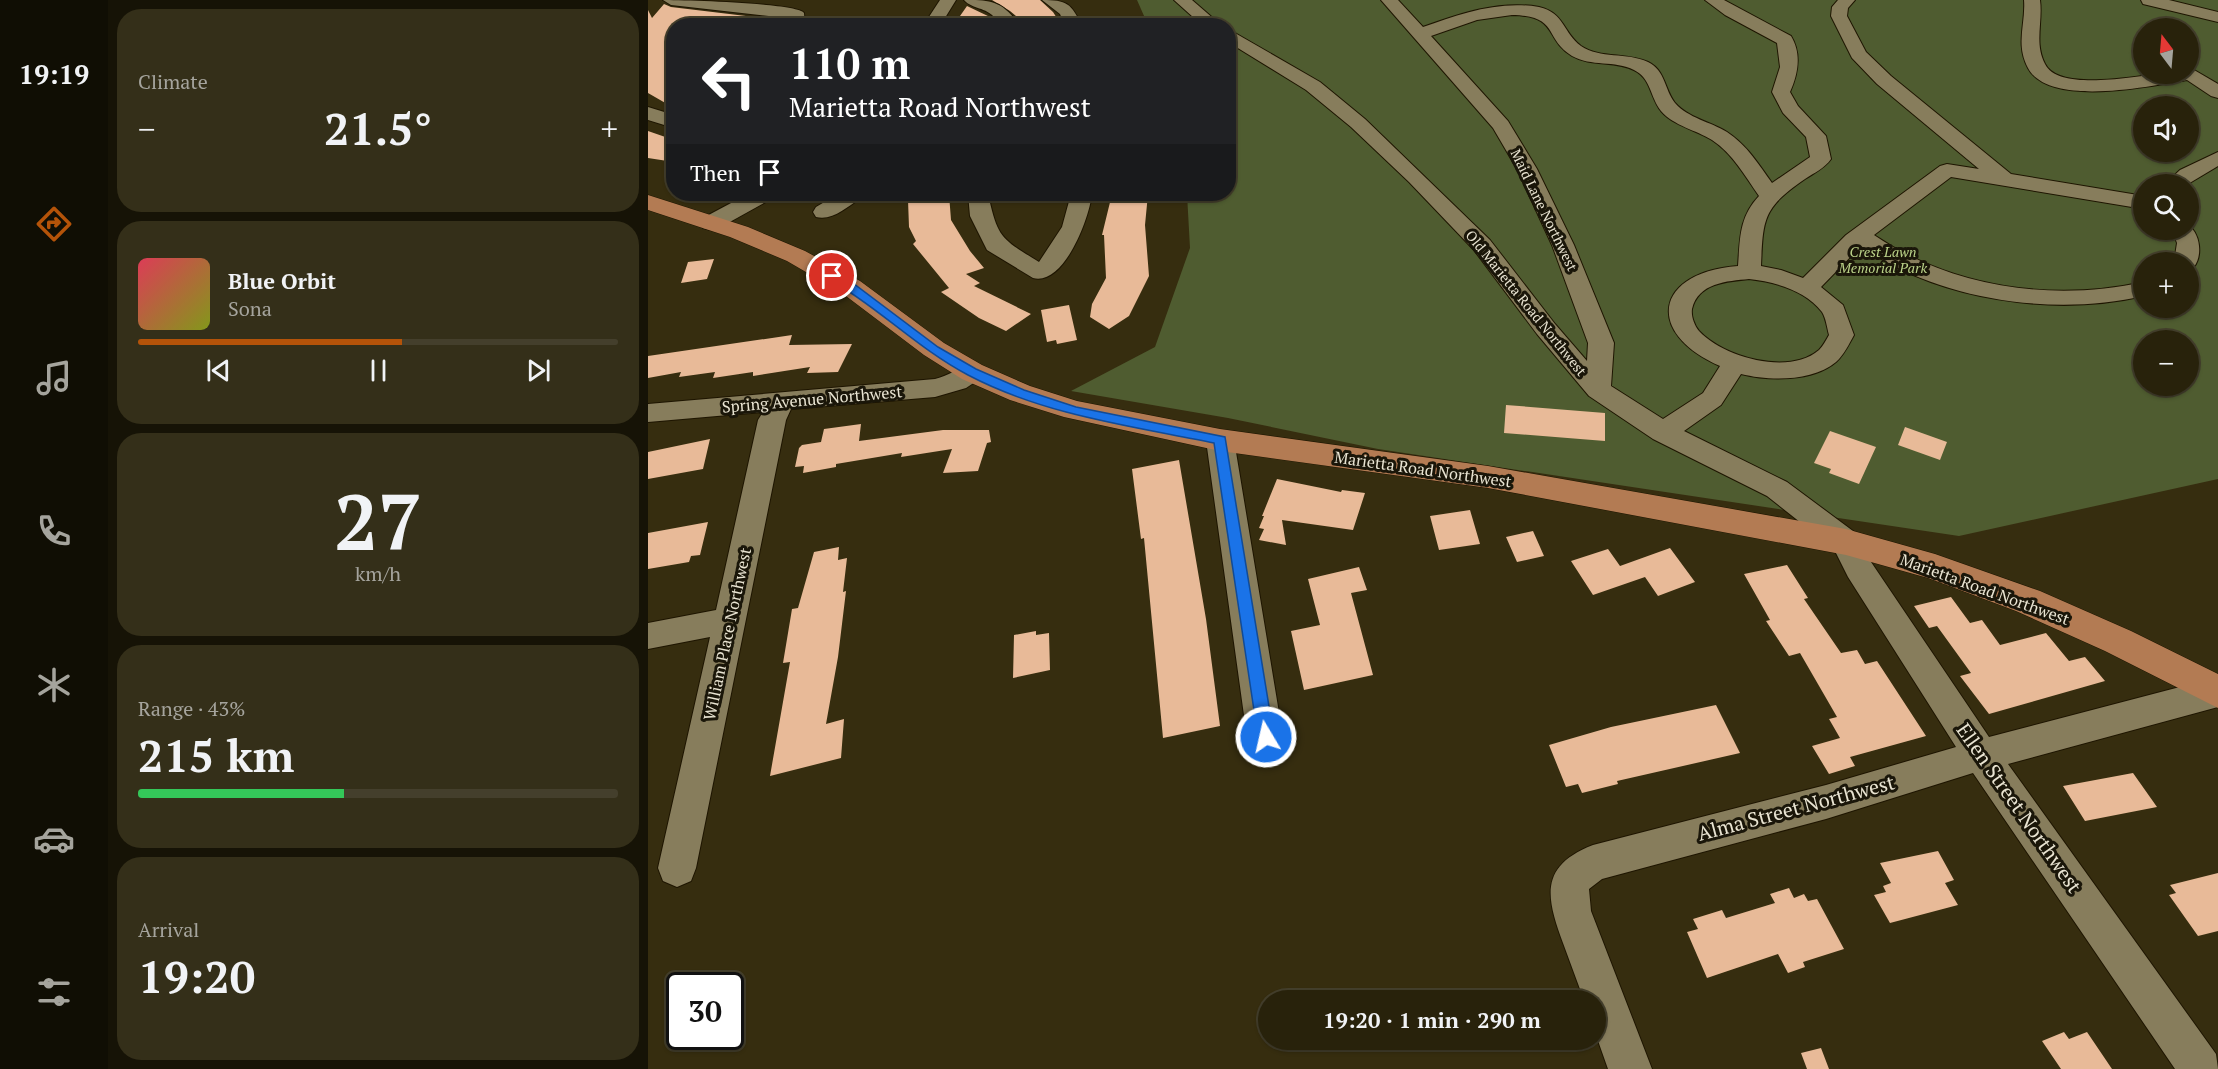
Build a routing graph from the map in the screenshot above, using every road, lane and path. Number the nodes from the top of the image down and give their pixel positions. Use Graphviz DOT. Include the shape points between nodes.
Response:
graph roads {
  1 [pos="671,0"];
  2 [pos="789,0"];
  3 [pos="948,0"];
  4 [pos="972,0"];
  5 [pos="1050,0"];
  6 [pos="1182,0"];
  7 [pos="1389,0"];
  8 [pos="1713,0"];
  9 [pos="1819,0"];
  10 [pos="2032,0"];
  11 [pos="2149,0"];
  12 [pos="1843,3"];
  13 [pos="709,4"];
  14 [pos="770,17"];
  15 [pos="2218,17"];
  16 [pos="693,18"];
  17 [pos="796,18"];
  18 [pos="936,18"];
  19 [pos="1005,18"];
  20 [pos="1070,18"];
  21 [pos="1204,18"];
  22 [pos="1420,34"];
  23 [pos="1236,39"];
  24 [pos="2218,67"];
  25 [pos="2199,71"];
  26 [pos="2199,80"];
  27 [pos="2133,82"];
  28 [pos="2218,92"];
  29 [pos="648,112"];
  30 [pos="666,119"];
  31 [pos="1972,152"];
  32 [pos="2218,158"];
  33 [pos="1947,170"];
  34 [pos="2187,174"];
  35 [pos="2008,182"];
  36 [pos="1770,196"];
  37 [pos="727,201"];
  38 [pos="747,201"];
  39 [pos="841,201"];
  40 [pos="979,201"];
  41 [pos="1079,201"];
  42 [pos="2133,201"];
  43 [pos="648,202"];
  44 [pos="824,212"];
  45 [pos="702,220"];
  46 [pos="1860,235"];
  47 [pos="1749,272"];
  48 [pos="1808,288"];
  49 [pos="2133,293"];
  50 [pos="1735,363"];
  51 [pos="972,372"];
  52 [pos="1598,390"];
  53 [pos="781,402"];
  54 [pos="648,413"];
  55 [pos="1663,432"];
  56 [pos="1220,440"];
  57 [pos="1846,542"];
  58 [pos="730,620"];
  59 [pos="648,636"];
  60 [pos="2218,692"];
  61 [pos="1266,737"];
  62 [pos="1981,755"];
  63 [pos="677,867"];
  64 [pos="1630,1069"];
  65 [pos="2201,1069"];
  1 -- 13 [label="street"];
  2 -- 14 [label="street"];
  3 -- 18 [label="street"];
  4 -- 19 [label="street" via="995,7"];
  5 -- 20 [label="street" via="1067,11"];
  6 -- 21 [label="street"];
  7 -- 22 [label="street, Maid Lane Northwest"];
  8 -- 36 [label="street" via="1785,40 1790,73 1781,92 1790,109 1816,136 1821,159"];
  9 -- 12 [label="street"];
  10 -- 27 [label="street" via="2029,31 2037,68 2048,77 2085,86"];
  11 -- 15 [label="street"];
  12 -- 31 [label="street" via="1839,16 1858,54 1884,81"];
  13 -- 14 [label="street"];
  13 -- 16 [label="street"];
  14 -- 17 [label="street" via="796,13"];
  22 -- 36 [label="street" via="1488,12 1527,10 1549,16 1577,51 1640,66 1658,80 1661,95 1670,108 1721,136 1743,154"];
  22 -- 52 [label="street, Maid Lane Northwest" via="1501,126 1527,169 1563,245 1600,343"];
  23 -- 52 [label="street, Old Marietta Road Northwest" via="1313,86 1391,154 1482,245"];
  24 -- 25 [label="street"];
  26 -- 28 [label="street"];
  29 -- 30 [label="street"];
  31 -- 33 [label="street"];
  31 -- 35 [label="street"];
  32 -- 34 [label="street"];
  33 -- 35 [label="street"];
  33 -- 46 [label="street"];
  35 -- 42 [label="street"];
  36 -- 47 [label="street" via="1752,226"];
  37 -- 45 [label="street"];
  38 -- 45 [label="street"];
  39 -- 44 [label="street"];
  40 -- 41 [label="street" via="981,216 995,245 1041,273 1062,249 1074,226"];
  43 -- 45 [label="main road, Marietta Road Northwest"];
  45 -- 51 [label="main road, Marietta Road Northwest" via="796,256 850,287"];
  46 -- 48 [label="street"];
  46 -- 49 [label="street" via="1875,249 1945,279 1985,289 2081,299"];
  47 -- 48 [label="street" via="1773,275"];
  47 -- 50 [label="street" via="1718,275 1698,283 1689,289 1679,314 1686,331 1699,345"];
  48 -- 50 [label="street" via="1834,310 1842,335 1827,357 1795,369 1759,369"];
  50 -- 55 [label="street" via="1712,399"];
  51 -- 53 [label="street, Spring Avenue Northwest" via="957,382 935,388"];
  51 -- 56 [label="main road, Marietta Road Northwest" via="1074,410"];
  52 -- 55 [label="street, Old Marietta Road Northwest"];
  53 -- 54 [label="street, Spring Avenue Northwest"];
  53 -- 58 [label="street, William Place Northwest" via="772,420"];
  55 -- 57 [label="street, Old Marietta Road Northwest" via="1778,489"];
  56 -- 57 [label="main road, Marietta Road Northwest" via="1488,477"];
  56 -- 61 [label="street"];
  57 -- 60 [label="main road, Marietta Road Northwest" via="1935,567 2028,601 2118,640"];
  57 -- 62 [label="street, Ellen Street Northwest" via="1858,569"];
  58 -- 59 [label="street"];
  58 -- 63 [label="street, William Place Northwest"];
  60 -- 62 [label="street, Alma Street Northwest"];
  62 -- 64 [label="street, Alma Street Northwest" via="1826,802 1593,862 1579,871 1570,884 1571,911"];
  62 -- 65 [label="street, Ellen Street Northwest"];
}
